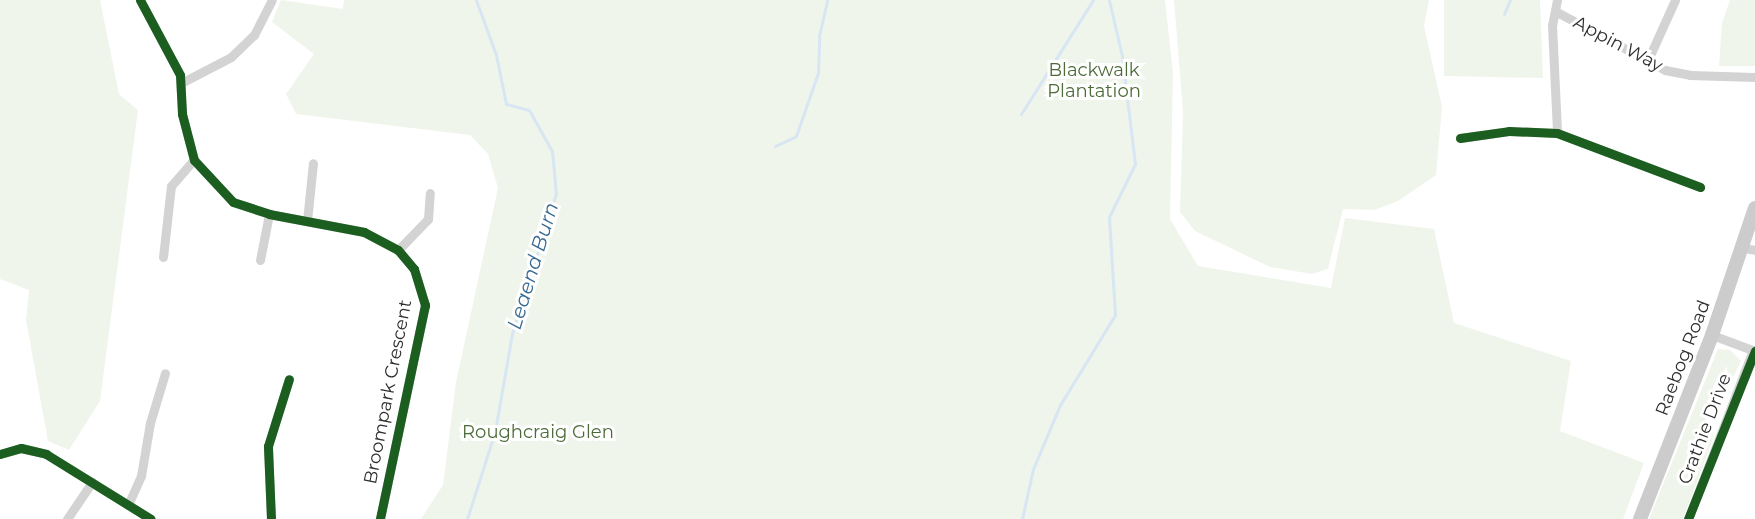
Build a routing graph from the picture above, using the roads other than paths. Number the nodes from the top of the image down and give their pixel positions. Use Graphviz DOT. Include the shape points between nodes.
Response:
graph roads {
  1 [pos="140,0"];
  2 [pos="272,0"];
  3 [pos="1557,0"];
  4 [pos="1675,0"];
  5 [pos="1555,10"];
  6 [pos="1647,62"];
  7 [pos="1755,76"];
  8 [pos="181,83"];
  9 [pos="1557,133"];
  10 [pos="1460,138"];
  11 [pos="194,160"];
  12 [pos="313,163"];
  13 [pos="1700,187"];
  14 [pos="430,193"];
  15 [pos="1755,208"];
  16 [pos="269,213"];
  17 [pos="307,221"];
  18 [pos="1749,249"];
  19 [pos="398,250"];
  20 [pos="163,257"];
  21 [pos="260,260"];
  22 [pos="1712,335"];
  23 [pos="1754,351"];
  24 [pos="165,373"];
  25 [pos="289,379"];
  26 [pos="0,453"];
  27 [pos="92,482"];
  28 [pos="128,505"];
  29 [pos="67,519"];
  30 [pos="151,519"];
  31 [pos="271,519"];
  32 [pos="382,519"];
  33 [pos="1640,519"];
  34 [pos="1688,519"];
  1 -- 8 [label="street, Broompark Crescent"];
  2 -- 8 [label="street" via="254,35 231,57"];
  3 -- 5 [label="street"];
  4 -- 6 [label="street"];
  5 -- 6 [label="street, Appin Way"];
  5 -- 9 [label="street" via="1552,25"];
  6 -- 7 [label="street, Appin Way" via="1690,75"];
  8 -- 11 [label="street, Broompark Crescent" via="182,114"];
  9 -- 10 [label="street" via="1509,131"];
  9 -- 13 [label="street"];
  11 -- 16 [label="street, Broompark Crescent" via="233,202"];
  11 -- 20 [label="street" via="171,186"];
  12 -- 17 [label="street"];
  14 -- 19 [label="street" via="428,219"];
  15 -- 18 [label="main road, Raebog Road"];
  16 -- 17 [label="street, Broompark Crescent"];
  16 -- 21 [label="street"];
  17 -- 19 [label="street, Broompark Crescent" via="364,232"];
  18 -- 22 [label="main road, Raebog Road"];
  19 -- 32 [label="street, Broompark Crescent" via="414,269 425,305"];
  22 -- 23 [label="street"];
  22 -- 33 [label="main road, Raebog Road"];
  23 -- 34 [label="street, Crathie Drive"];
  24 -- 28 [label="street" via="150,423 141,476"];
  25 -- 31 [label="street" via="268,446"];
  26 -- 27 [label="street" via="21,448 46,454"];
  27 -- 28 [label="street"];
  27 -- 29 [label="street"];
  28 -- 30 [label="street"];
}
